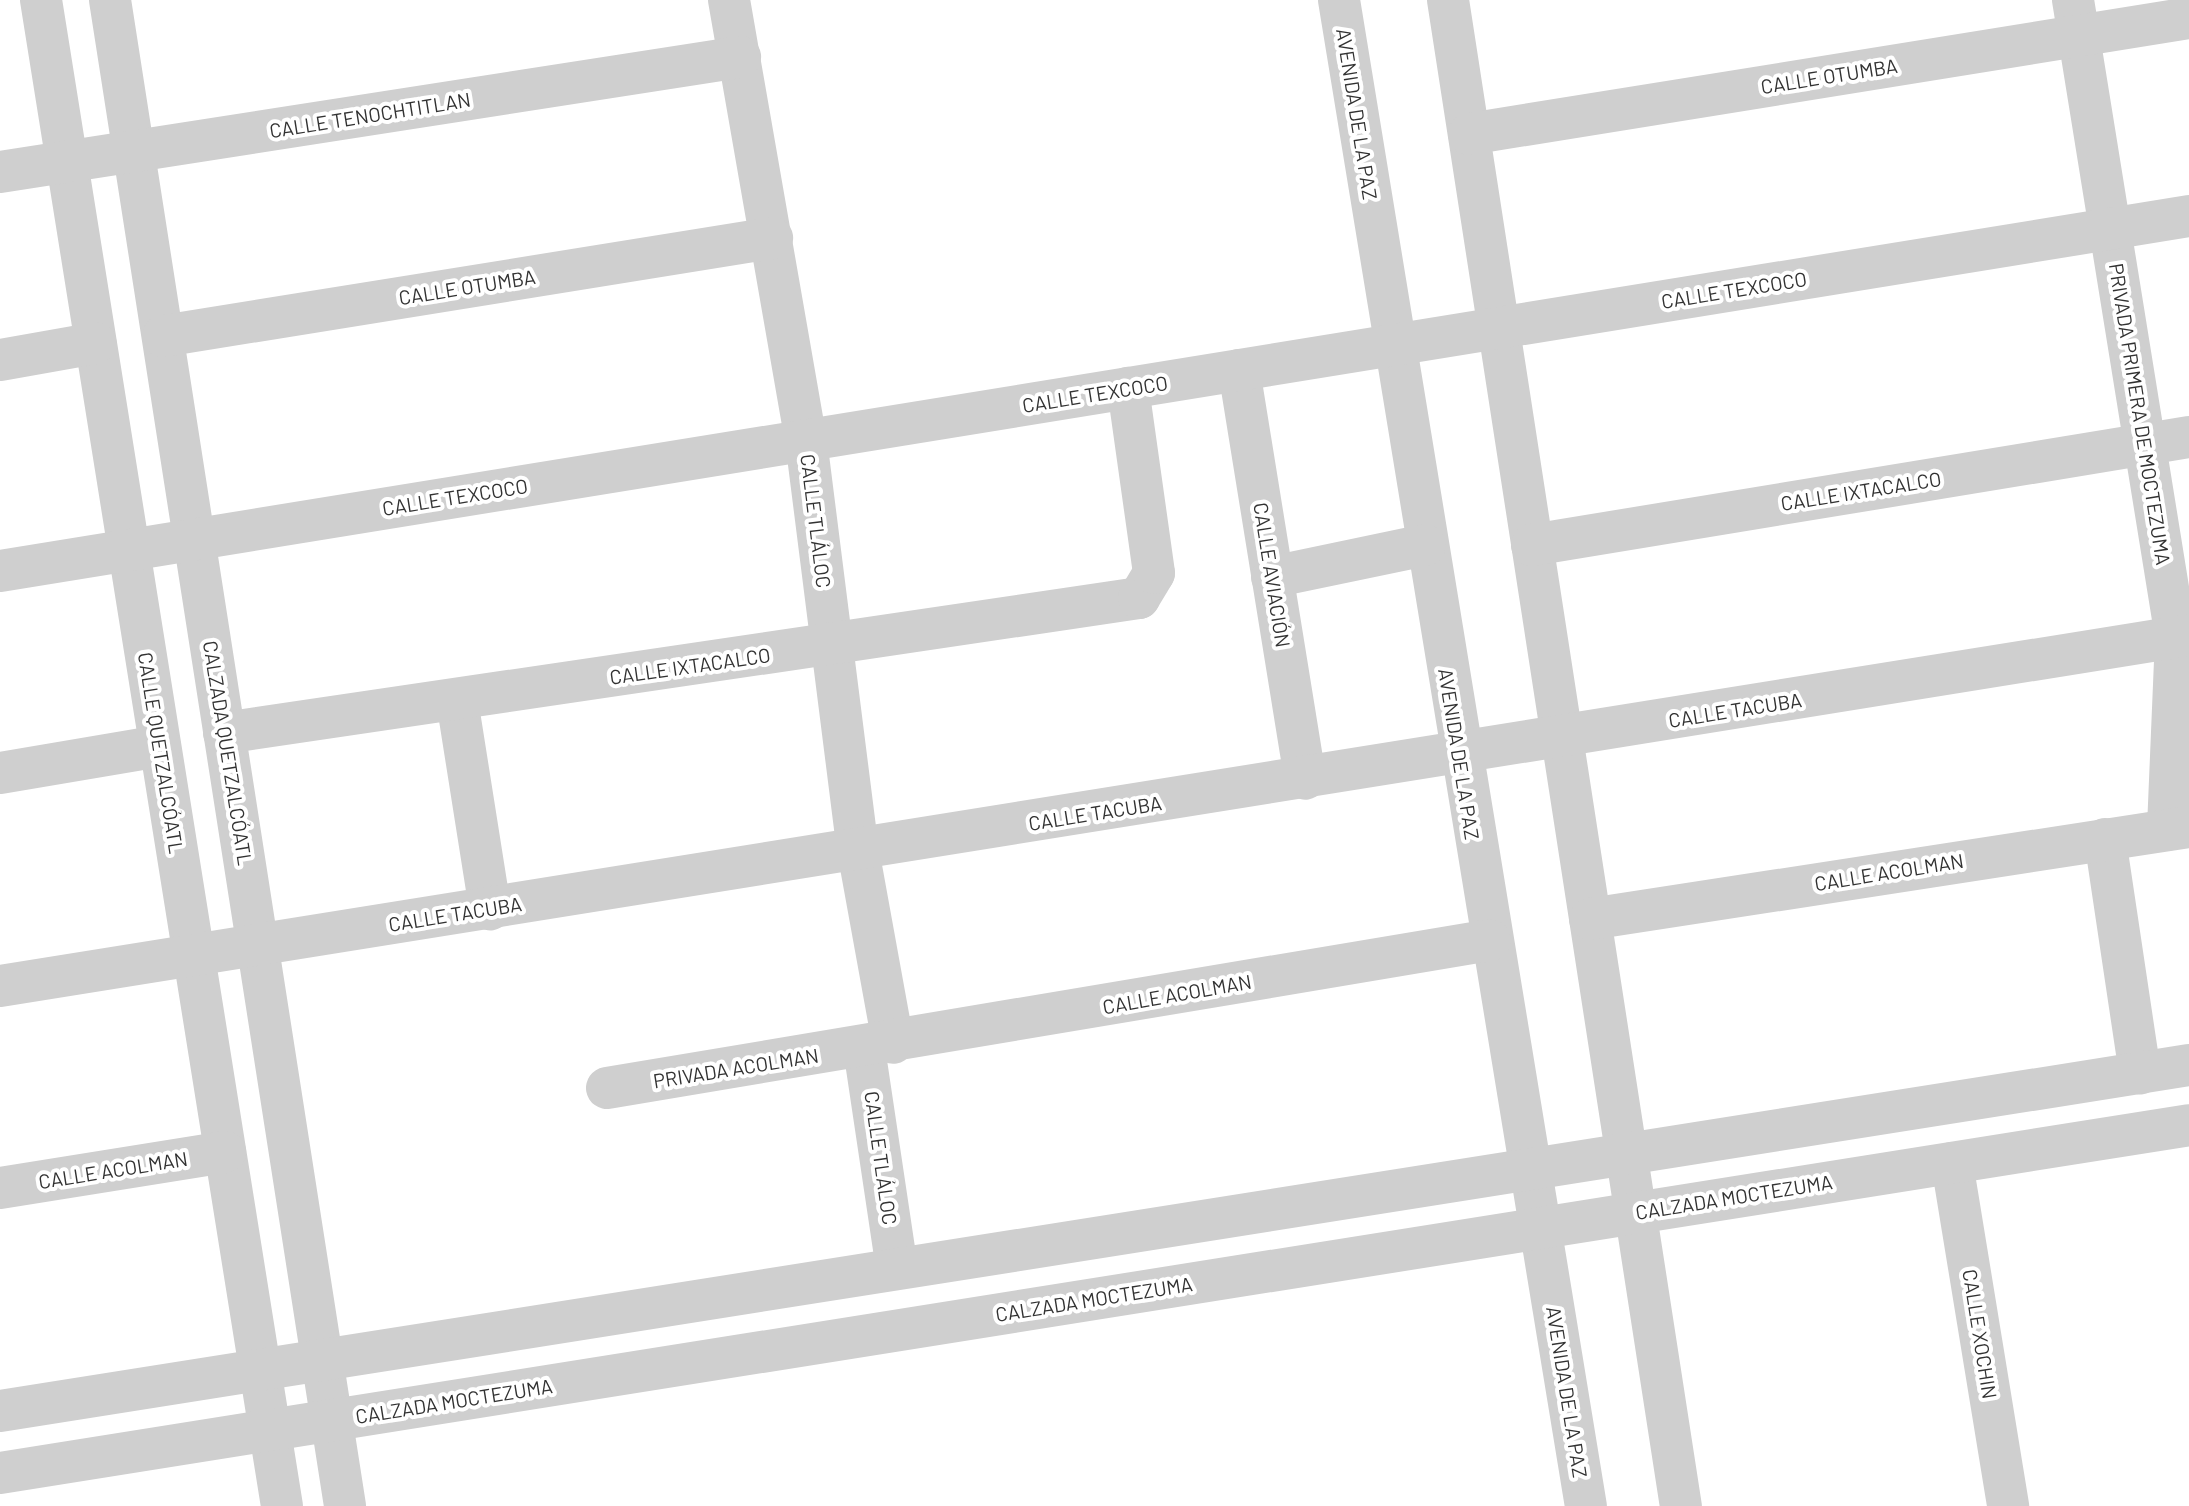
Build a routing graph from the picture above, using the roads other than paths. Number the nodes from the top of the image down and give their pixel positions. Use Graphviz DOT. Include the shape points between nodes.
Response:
graph roads {
  1 [pos="41,0"];
  2 [pos="110,0"];
  3 [pos="729,0"];
  4 [pos="1339,0"];
  5 [pos="1448,0"];
  6 [pos="2076,18"];
  7 [pos="2189,18"];
  8 [pos="740,57"];
  9 [pos="1469,134"];
  10 [pos="134,152"];
  11 [pos="67,162"];
  12 [pos="0,172"];
  13 [pos="2189,216"];
  14 [pos="2110,229"];
  15 [pos="772,238"];
  16 [pos="1498,328"];
  17 [pos="163,336"];
  18 [pos="96,343"];
  19 [pos="1393,346"];
  20 [pos="0,360"];
  21 [pos="1239,370"];
  22 [pos="1128,388"];
  23 [pos="2189,437"];
  24 [pos="806,440"];
  25 [pos="2145,444"];
  26 [pos="194,539"];
  27 [pos="1425,545"];
  28 [pos="1532,545"];
  29 [pos="129,550"];
  30 [pos="0,571"];
  31 [pos="1272,577"];
  32 [pos="2183,636"];
  33 [pos="831,646"];
  34 [pos="457,700"];
  35 [pos="224,733"];
  36 [pos="1562,738"];
  37 [pos="160,746"];
  38 [pos="1460,755"];
  39 [pos="0,773"];
  40 [pos="1305,779"];
  41 [pos="2179,829"];
  42 [pos="2105,839"];
  43 [pos="858,850"];
  44 [pos="490,909"];
  45 [pos="1590,919"];
  46 [pos="1490,940"];
  47 [pos="258,945"];
  48 [pos="194,956"];
  49 [pos="0,986"];
  50 [pos="879,1045"];
  51 [pos="2189,1065"];
  52 [pos="2140,1073"];
  53 [pos="607,1088"];
  54 [pos="2189,1125"];
  55 [pos="225,1152"];
  56 [pos="1626,1154"];
  57 [pos="1952,1163"];
  58 [pos="1530,1169"];
  59 [pos="0,1188"];
  60 [pos="1635,1213"];
  61 [pos="1540,1229"];
  62 [pos="897,1269"];
  63 [pos="322,1360"];
  64 [pos="260,1370"];
  65 [pos="0,1411"];
  66 [pos="332,1420"];
  67 [pos="270,1430"];
  68 [pos="0,1473"];
  69 [pos="282,1506"];
  70 [pos="345,1506"];
  71 [pos="1586,1506"];
  72 [pos="1681,1506"];
  73 [pos="2008,1506"];
  1 -- 11 [label="street, CALLE QUETZALCÓATL"];
  2 -- 10 [label="street, CALZADA QUETZALCÓATL"];
  3 -- 8 [label="street, CALLE TLÁLOC"];
  4 -- 19 [label="street, AVENIDA DE LA PAZ"];
  5 -- 9 [label="street"];
  6 -- 7 [label="street, CALLE OTUMBA"];
  6 -- 9 [label="street, CALLE OTUMBA"];
  6 -- 14 [label="street, PRIVADA PRIMERA DE MOCTEZUMA"];
  8 -- 10 [label="street, CALLE TENOCHTITLAN"];
  8 -- 15 [label="street, CALLE TLÁLOC"];
  9 -- 16 [label="street"];
  10 -- 11 [label="street, CALLE TENOCHTITLAN"];
  10 -- 17 [label="street, CALZADA QUETZALCÓATL"];
  11 -- 12 [label="street, CALLE TENOCHTITLAN"];
  11 -- 18 [label="street, CALLE QUETZALCÓATL"];
  13 -- 14 [label="street, CALLE TEXCOCO"];
  14 -- 16 [label="street, CALLE TEXCOCO"];
  14 -- 25 [label="street, PRIVADA PRIMERA DE MOCTEZUMA"];
  15 -- 17 [label="street, CALLE OTUMBA"];
  15 -- 24 [label="street, CALLE TLÁLOC"];
  16 -- 19 [label="street, CALLE TEXCOCO"];
  16 -- 28 [label="street"];
  17 -- 26 [label="street, CALZADA QUETZALCÓATL"];
  18 -- 20 [label="street"];
  18 -- 29 [label="street, CALLE QUETZALCÓATL"];
  19 -- 21 [label="street, CALLE TEXCOCO"];
  19 -- 27 [label="street, AVENIDA DE LA PAZ"];
  21 -- 22 [label="street, CALLE TEXCOCO"];
  21 -- 31 [label="street, CALLE AVIACIÓN"];
  22 -- 24 [label="street, CALLE TEXCOCO"];
  22 -- 33 [label="street, CALLE IXTACALCO" via="1154,573 1139,598"];
  23 -- 25 [label="street, CALLE IXTACALCO"];
  24 -- 26 [label="street, CALLE TEXCOCO"];
  24 -- 33 [label="street, CALLE TLÁLOC"];
  25 -- 28 [label="street, CALLE IXTACALCO"];
  25 -- 32 [label="street, PRIVADA PRIMERA DE MOCTEZUMA"];
  26 -- 29 [label="street, CALLE TEXCOCO"];
  26 -- 35 [label="street, CALZADA QUETZALCÓATL"];
  27 -- 31 [label="street"];
  27 -- 38 [label="street, AVENIDA DE LA PAZ"];
  28 -- 36 [label="street"];
  29 -- 30 [label="street, CALLE TEXCOCO"];
  29 -- 37 [label="street, CALLE QUETZALCÓATL"];
  31 -- 40 [label="street, CALLE AVIACIÓN"];
  32 -- 36 [label="street, CALLE TACUBA"];
  32 -- 41 [label="street, PRIVADA PRIMERA DE MOCTEZUMA"];
  33 -- 34 [label="street, CALLE IXTACALCO"];
  33 -- 43 [label="street, CALLE TLÁLOC"];
  34 -- 35 [label="street, CALLE IXTACALCO"];
  34 -- 44 [label="street"];
  35 -- 47 [label="street, CALZADA QUETZALCÓATL"];
  36 -- 38 [label="street, CALLE TACUBA"];
  36 -- 45 [label="street"];
  37 -- 39 [label="street"];
  37 -- 48 [label="street, CALLE QUETZALCÓATL"];
  38 -- 40 [label="street, CALLE TACUBA"];
  38 -- 46 [label="street, AVENIDA DE LA PAZ"];
  40 -- 43 [label="street, CALLE TACUBA"];
  41 -- 42 [label="street, CALLE ACOLMAN"];
  42 -- 45 [label="street, CALLE ACOLMAN"];
  42 -- 52 [label="street"];
  43 -- 44 [label="street, CALLE TACUBA"];
  43 -- 50 [label="street, CALLE TLÁLOC"];
  44 -- 47 [label="street, CALLE TACUBA"];
  45 -- 56 [label="street"];
  46 -- 50 [label="street, CALLE ACOLMAN"];
  46 -- 58 [label="street, AVENIDA DE LA PAZ"];
  47 -- 48 [label="street, CALLE TACUBA"];
  47 -- 63 [label="street, CALZADA QUETZALCÓATL"];
  48 -- 49 [label="street, CALLE TACUBA"];
  48 -- 55 [label="street, CALLE QUETZALCÓATL"];
  50 -- 53 [label="street, PRIVADA ACOLMAN"];
  50 -- 62 [label="street, CALLE TLÁLOC"];
  51 -- 52 [label="street"];
  52 -- 56 [label="street"];
  54 -- 57 [label="street, CALZADA MOCTEZUMA"];
  55 -- 59 [label="street, CALLE ACOLMAN"];
  55 -- 64 [label="street, CALLE QUETZALCÓATL"];
  56 -- 58 [label="street"];
  56 -- 60 [label="street"];
  57 -- 60 [label="street, CALZADA MOCTEZUMA"];
  57 -- 73 [label="street, CALLE XOCHIN"];
  58 -- 61 [label="street, AVENIDA DE LA PAZ"];
  58 -- 62 [label="street"];
  60 -- 61 [label="street, CALZADA MOCTEZUMA"];
  60 -- 72 [label="street"];
  61 -- 66 [label="street, CALZADA MOCTEZUMA"];
  61 -- 71 [label="street, AVENIDA DE LA PAZ"];
  62 -- 63 [label="street"];
  63 -- 64 [label="street"];
  63 -- 66 [label="street, CALZADA QUETZALCÓATL"];
  64 -- 65 [label="street"];
  64 -- 67 [label="street, CALLE QUETZALCÓATL"];
  66 -- 67 [label="street, CALZADA MOCTEZUMA"];
  66 -- 70 [label="street, CALZADA QUETZALCÓATL"];
  67 -- 68 [label="street, CALZADA MOCTEZUMA"];
  67 -- 69 [label="street, CALLE QUETZALCÓATL"];
}
